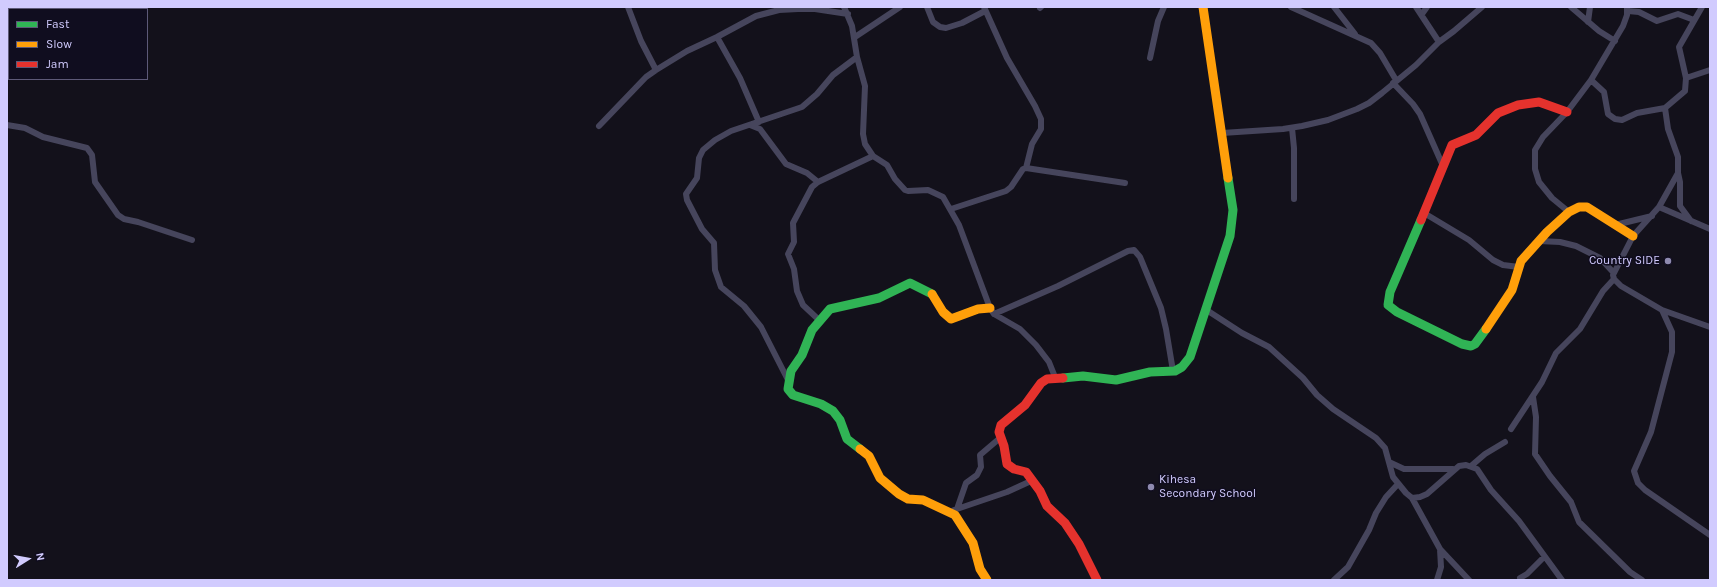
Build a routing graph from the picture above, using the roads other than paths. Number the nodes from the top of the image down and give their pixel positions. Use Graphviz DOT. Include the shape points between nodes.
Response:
graph roads {
  1 [pos="628,7"];
  2 [pos="844,7"];
  3 [pos="900,7"];
  4 [pos="927,7"];
  5 [pos="1164,7"];
  6 [pos="1203,7"];
  7 [pos="1291,7"];
  8 [pos="1334,7"];
  9 [pos="1416,7"];
  10 [pos="1427,7"];
  11 [pos="1482,7"];
  12 [pos="1571,7"];
  13 [pos="1587,7"];
  14 [pos="1590,7"];
  15 [pos="1702,7"];
  16 [pos="985,9"];
  17 [pos="1628,9"];
  18 [pos="848,14"];
  19 [pos="1422,14"];
  20 [pos="1580,15"];
  21 [pos="1694,20"];
  22 [pos="1588,22"];
  23 [pos="1356,35"];
  24 [pos="717,37"];
  25 [pos="855,37"];
  26 [pos="1615,41"];
  27 [pos="1439,42"];
  28 [pos="857,57"];
  29 [pos="1150,58"];
  30 [pos="656,70"];
  31 [pos="1710,70"];
  32 [pos="1686,78"];
  33 [pos="1591,80"];
  34 [pos="1395,82"];
  35 [pos="1665,108"];
  36 [pos="1567,112"];
  37 [pos="759,122"];
  38 [pos="7,125"];
  39 [pos="750,125"];
  40 [pos="599,126"];
  41 [pos="1292,128"];
  42 [pos="1222,133"];
  43 [pos="873,156"];
  44 [pos="1443,166"];
  45 [pos="1026,168"];
  46 [pos="1678,173"];
  47 [pos="818,182"];
  48 [pos="1125,183"];
  49 [pos="1294,199"];
  50 [pos="1659,207"];
  51 [pos="951,209"];
  52 [pos="1569,212"];
  53 [pos="1424,213"];
  54 [pos="1652,216"];
  55 [pos="1692,223"];
  56 [pos="1615,225"];
  57 [pos="1710,229"];
  58 [pos="1633,236"];
  59 [pos="192,240"];
  60 [pos="1539,241"];
  61 [pos="1519,267"];
  62 [pos="1613,275"];
  63 [pos="1205,309"];
  64 [pos="1662,310"];
  65 [pos="992,311"];
  66 [pos="819,320"];
  67 [pos="1710,327"];
  68 [pos="1173,371"];
  69 [pos="1056,377"];
  70 [pos="789,382"];
  71 [pos="1533,397"];
  72 [pos="1511,429"];
  73 [pos="1000,438"];
  74 [pos="1505,442"];
  75 [pos="1389,462"];
  76 [pos="1471,466"];
  77 [pos="1453,470"];
  78 [pos="1031,481"];
  79 [pos="1398,484"];
  80 [pos="1412,498"];
  81 [pos="954,510"];
  82 [pos="1710,535"];
  83 [pos="1440,549"];
  84 [pos="1544,557"];
  85 [pos="1520,578"];
  86 [pos="987,580"];
  87 [pos="1097,580"];
  88 [pos="1334,580"];
  89 [pos="1437,580"];
  90 [pos="1469,580"];
  91 [pos="1562,580"];
  92 [pos="1642,580"];
  1 -- 30 [label="street"];
  2 -- 18 [label="street"];
  3 -- 25 [label="street"];
  4 -- 16 [label="street" via="933,22 946,28 962,23"];
  5 -- 29 [label="street" via="1158,21"];
  6 -- 42 [label="street"];
  7 -- 23 [label="street"];
  8 -- 23 [label="street"];
  9 -- 19 [label="street"];
  10 -- 19 [label="street"];
  11 -- 27 [label="street"];
  12 -- 20 [label="street"];
  13 -- 20 [label="street"];
  14 -- 22 [label="street"];
  15 -- 21 [label="street"];
  16 -- 45 [label="street" via="1007,58 1041,119 1041,129 1030,150"];
  17 -- 21 [label="street" via="1657,20 1678,14"];
  17 -- 26 [label="street"];
  18 -- 24 [label="street" via="815,9 779,10 756,16"];
  18 -- 25 [label="street"];
  19 -- 27 [label="street"];
  20 -- 22 [label="street"];
  21 -- 32 [label="street" via="1679,47"];
  22 -- 26 [label="street"];
  23 -- 34 [label="street" via="1375,46"];
  24 -- 30 [label="street"];
  24 -- 37 [label="street" via="737,70"];
  25 -- 28 [label="street"];
  26 -- 33 [label="street"];
  27 -- 34 [label="street"];
  28 -- 37 [label="street" via="833,75 802,107"];
  28 -- 43 [label="street" via="865,86 863,134 865,144"];
  30 -- 40 [label="street" via="646,77"];
  31 -- 32 [label="street"];
  32 -- 35 [label="street" via="1683,94"];
  33 -- 35 [label="street" via="1604,92 1608,114 1615,119 1622,120 1637,113"];
  33 -- 36 [label="street"];
  34 -- 41 [label="street" via="1370,103 1357,110"];
  34 -- 44 [label="street" via="1420,114"];
  35 -- 46 [label="street" via="1668,129 1678,157"];
  36 -- 44 [label="street" via="1539,102 1507,109 1498,113 1476,135 1452,145"];
  36 -- 52 [label="street" via="1538,144 1534,158 1539,182 1552,198"];
  37 -- 39 [label="street"];
  38 -- 59 [label="street" via="25,128 43,137 87,148 91,151 95,182 118,215"];
  39 -- 47 [label="street" via="760,130 786,164 807,173"];
  39 -- 70 [label="street" via="715,140 703,150 699,158 697,178 686,197 702,229 714,243 715,270 721,287 744,306 761,327"];
  41 -- 42 [label="street"];
  41 -- 49 [label="street"];
  42 -- 63 [label="street" via="1233,221"];
  43 -- 47 [label="street"];
  43 -- 51 [label="street" via="887,166 905,190 935,192 943,197"];
  44 -- 53 [label="street"];
  45 -- 48 [label="street"];
  45 -- 51 [label="street" via="1006,191"];
  46 -- 50 [label="street"];
  46 -- 55 [label="street" via="1680,206"];
  47 -- 66 [label="street" via="812,187 795,218 792,229 794,242 788,254 794,269 799,298"];
  50 -- 54 [label="street"];
  50 -- 55 [label="street"];
  51 -- 65 [label="street"];
  52 -- 56 [label="street" via="1579,207 1587,208"];
  52 -- 60 [label="street"];
  53 -- 61 [label="street" via="1469,240 1493,260 1503,265"];
  53 -- 61 [label="street" via="1388,300 1388,305 1397,312 1471,346 1512,290"];
  54 -- 56 [label="street"];
  54 -- 58 [label="street"];
  55 -- 57 [label="street"];
  56 -- 58 [label="street"];
  58 -- 62 [label="street"];
  60 -- 61 [label="street" via="1521,261"];
  60 -- 62 [label="street" via="1560,242 1586,250 1600,258"];
  62 -- 64 [label="street" via="1621,286"];
  62 -- 71 [label="street" via="1580,329 1556,353"];
  63 -- 68 [label="street" via="1190,357 1182,367"];
  63 -- 75 [label="street" via="1269,347 1333,409 1381,443"];
  64 -- 67 [label="street"];
  64 -- 82 [label="street" via="1672,332 1672,352 1651,432 1634,472 1638,483 1646,490"];
  65 -- 66 [label="street" via="978,309 951,319 943,312 931,293 910,283 879,298 830,309"];
  65 -- 68 [label="street" via="1058,286 1134,250 1140,257 1161,308"];
  65 -- 69 [label="street" via="1014,324 1036,345 1049,362"];
  66 -- 70 [label="street" via="791,371"];
  68 -- 69 [label="street" via="1150,372 1116,380 1083,376"];
  69 -- 73 [label="street" via="1043,381 1025,405 1001,425"];
  70 -- 81 [label="street" via="788,389 793,395 821,404 833,411 840,420 847,439 869,456 880,478 899,494 908,499 923,500"];
  71 -- 72 [label="street"];
  71 -- 92 [label="street" via="1536,417 1535,454 1571,502 1579,522 1630,572"];
  73 -- 78 [label="street" via="1007,464 1014,470 1026,472"];
  73 -- 81 [label="street" via="980,455 981,467 977,475 966,483"];
  74 -- 76 [label="street"];
  75 -- 77 [label="street" via="1404,469"];
  75 -- 79 [label="street"];
  76 -- 77 [label="street" via="1459,466"];
  76 -- 84 [label="street" via="1477,469 1512,512"];
  77 -- 80 [label="street" via="1427,494"];
  78 -- 81 [label="street"];
  78 -- 87 [label="street" via="1040,491 1047,506 1065,523"];
  79 -- 80 [label="street"];
  79 -- 88 [label="street" via="1386,496 1348,566"];
  80 -- 83 [label="street"];
  81 -- 86 [label="street" via="973,543 980,569"];
  83 -- 89 [label="street" via="1441,567"];
  83 -- 90 [label="street"];
  84 -- 85 [label="street"];
  84 -- 91 [label="street"];
}
